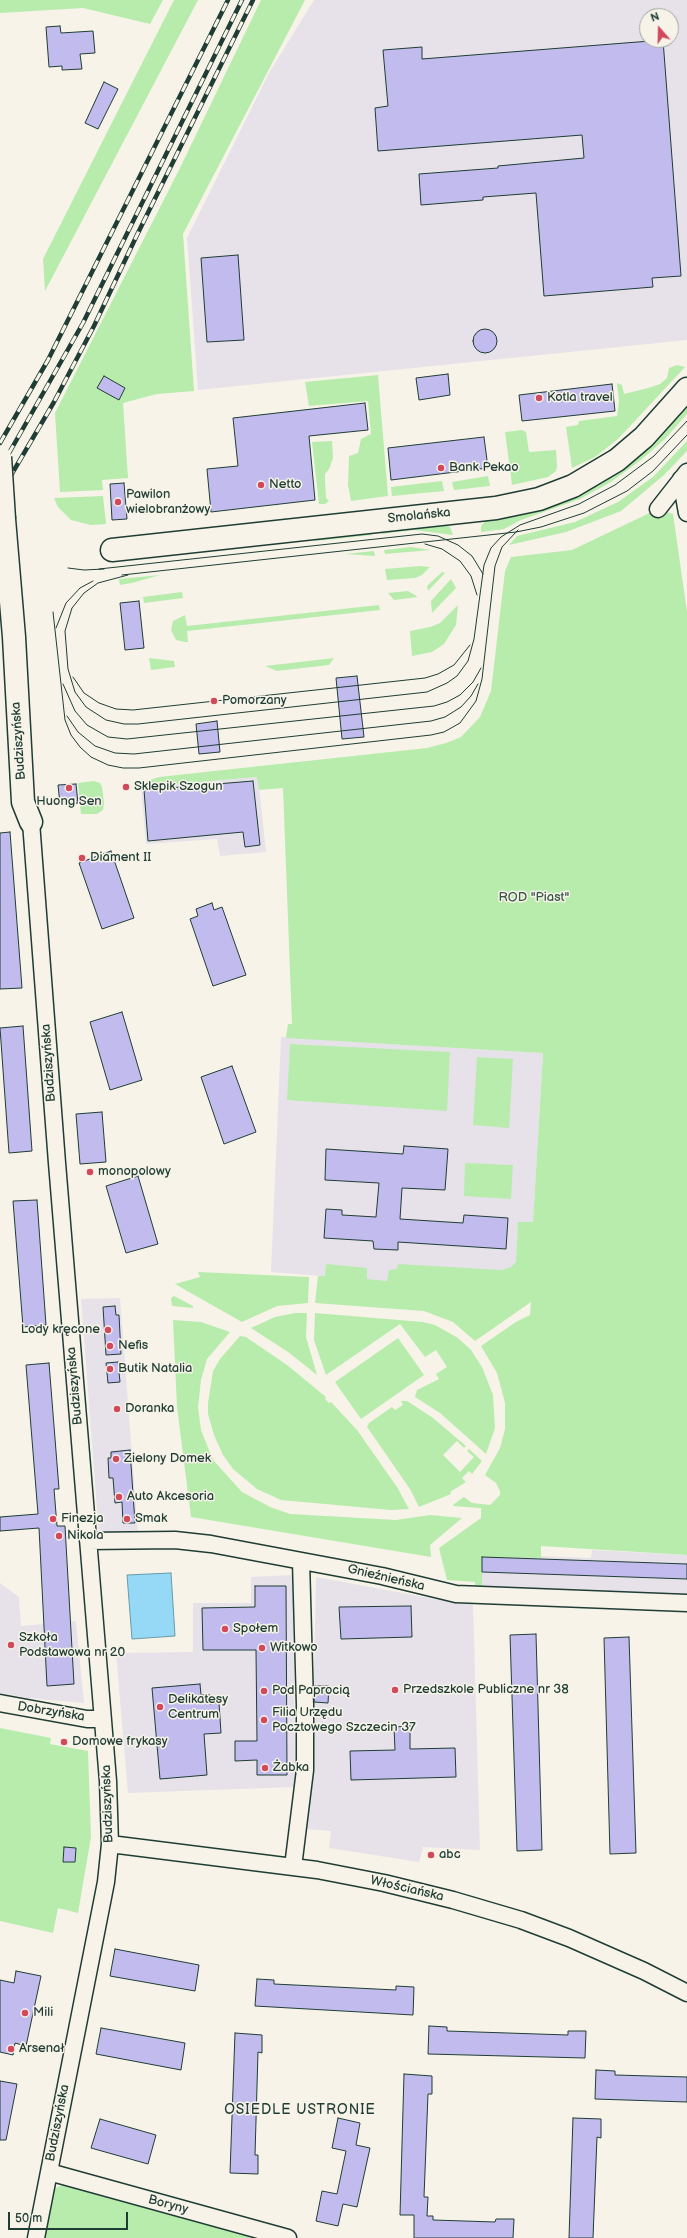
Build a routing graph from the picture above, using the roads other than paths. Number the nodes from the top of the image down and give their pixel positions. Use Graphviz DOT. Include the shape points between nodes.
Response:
graph roads {
  1 [pos="687,389"];
  2 [pos="0,457"];
  3 [pos="684,476"];
  4 [pos="658,509"];
  5 [pos="687,513"];
  6 [pos="112,550"];
  7 [pos="31,822"];
  8 [pos="88,1541"];
  9 [pos="301,1561"];
  10 [pos="687,1604"];
  11 [pos="0,1703"];
  12 [pos="103,1718"];
  13 [pos="110,1844"];
  14 [pos="294,1867"];
  15 [pos="687,1993"];
  16 [pos="49,2172"];
  17 [pos="36,2238"];
  18 [pos="288,2238"];
  1 -- 6 [label="street, Smolańska" via="644,437 616,460 577,484 539,499 496,508"];
  2 -- 7 [label="street, Budziszyńska, bridge" via="22,797"];
  3 -- 4 [label="street"];
  3 -- 5 [label="street"];
  7 -- 8 [label="street, Budziszyńska"];
  8 -- 9 [label="street, Gnieźnieńska" via="174,1540 211,1544"];
  8 -- 12 [label="street, Budziszyńska"];
  9 -- 10 [label="street, Gnieźnieńska" via="382,1576 456,1594"];
  9 -- 14 [label="street" via="305,1762"];
  11 -- 12 [label="street, Dobrzyńska" via="87,1719"];
  12 -- 13 [label="street, Budziszyńska" via="110,1800"];
  13 -- 14 [label="street, Włościańska"];
  13 -- 16 [label="street, Budziszyńska" via="106,1882"];
  14 -- 15 [label="street, Włościańska" via="384,1883 521,1920 595,1948"];
  16 -- 17 [label="street, Budziszyńska"];
  16 -- 18 [label="street, Boryny"];
}
